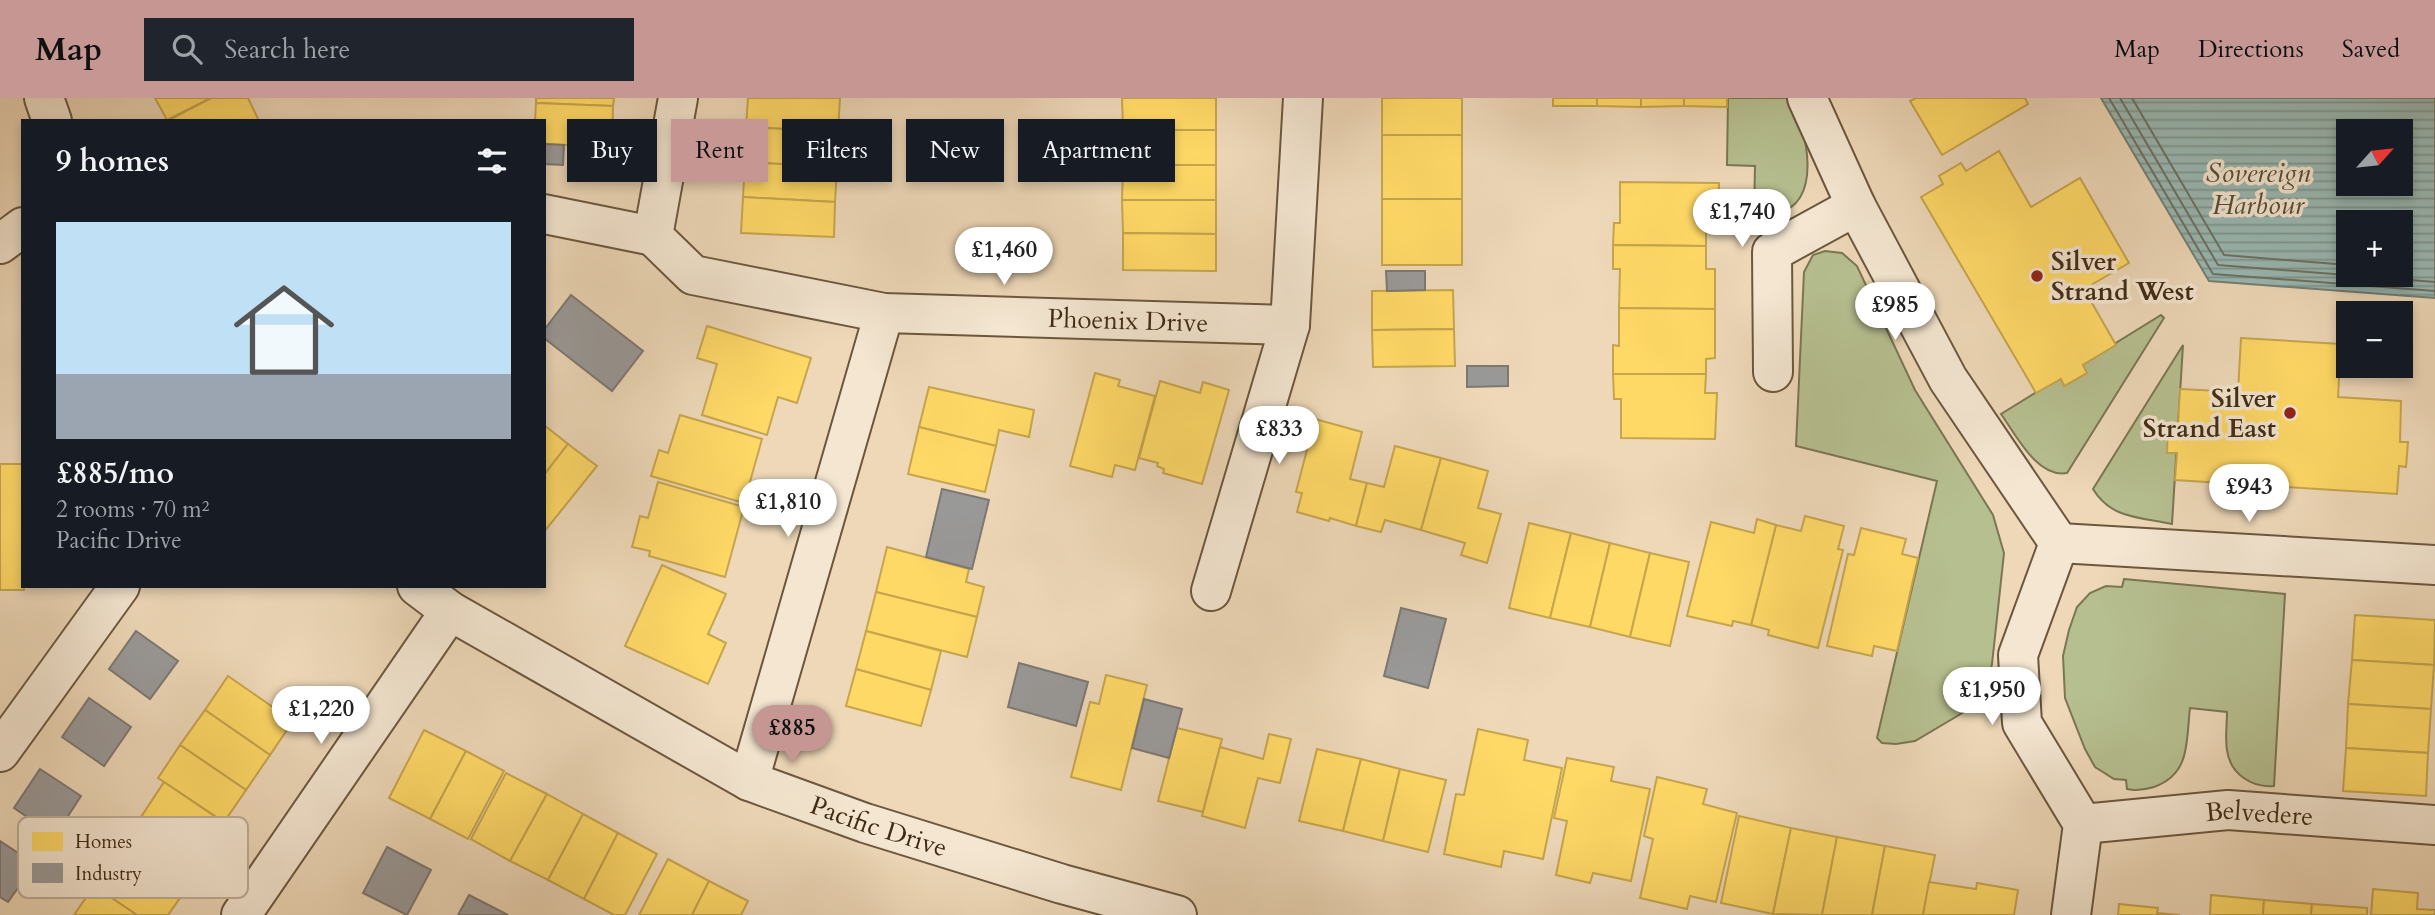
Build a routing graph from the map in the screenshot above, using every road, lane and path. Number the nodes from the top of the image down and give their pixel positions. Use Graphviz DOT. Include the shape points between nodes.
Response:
graph roads {
  1 [pos="44,98"];
  2 [pos="678,98"];
  3 [pos="1303,98"];
  4 [pos="1807,98"];
  5 [pos="51,119"];
  6 [pos="1856,206"];
  7 [pos="546,214"];
  8 [pos="21,228"];
  9 [pos="653,236"];
  10 [pos="0,244"];
  11 [pos="884,313"];
  12 [pos="1290,325"];
  13 [pos="1773,372"];
  14 [pos="2059,542"];
  15 [pos="2435,565"];
  16 [pos="119,588"];
  17 [pos="420,588"];
  18 [pos="1211,591"];
  19 [pos="450,611"];
  20 [pos="0,752"];
  21 [pos="749,780"];
  22 [pos="2083,824"];
  23 [pos="2435,825"];
  24 [pos="241,915"];
  25 [pos="1177,915"];
  26 [pos="2071,915"];
  1 -- 5 [label="street"];
  2 -- 9 [label="street"];
  3 -- 12 [label="street"];
  4 -- 6 [label="street"];
  6 -- 13 [label="street" via="1772,252"];
  6 -- 14 [label="street" via="1948,379"];
  7 -- 9 [label="street"];
  8 -- 10 [label="street"];
  9 -- 11 [label="street, Phoenix Drive" via="693,275"];
  11 -- 12 [label="street, Phoenix Drive"];
  11 -- 21 [label="street"];
  12 -- 18 [label="street"];
  14 -- 15 [label="street"];
  14 -- 22 [label="street" via="2018,656 2022,723"];
  16 -- 20 [label="street"];
  17 -- 19 [label="street, Pacific Drive"];
  19 -- 21 [label="street, Pacific Drive"];
  19 -- 24 [label="street"];
  21 -- 25 [label="street, Pacific Drive" via="865,823"];
  22 -- 23 [label="street, Belvedere" via="2228,810"];
  22 -- 26 [label="street"];
}
